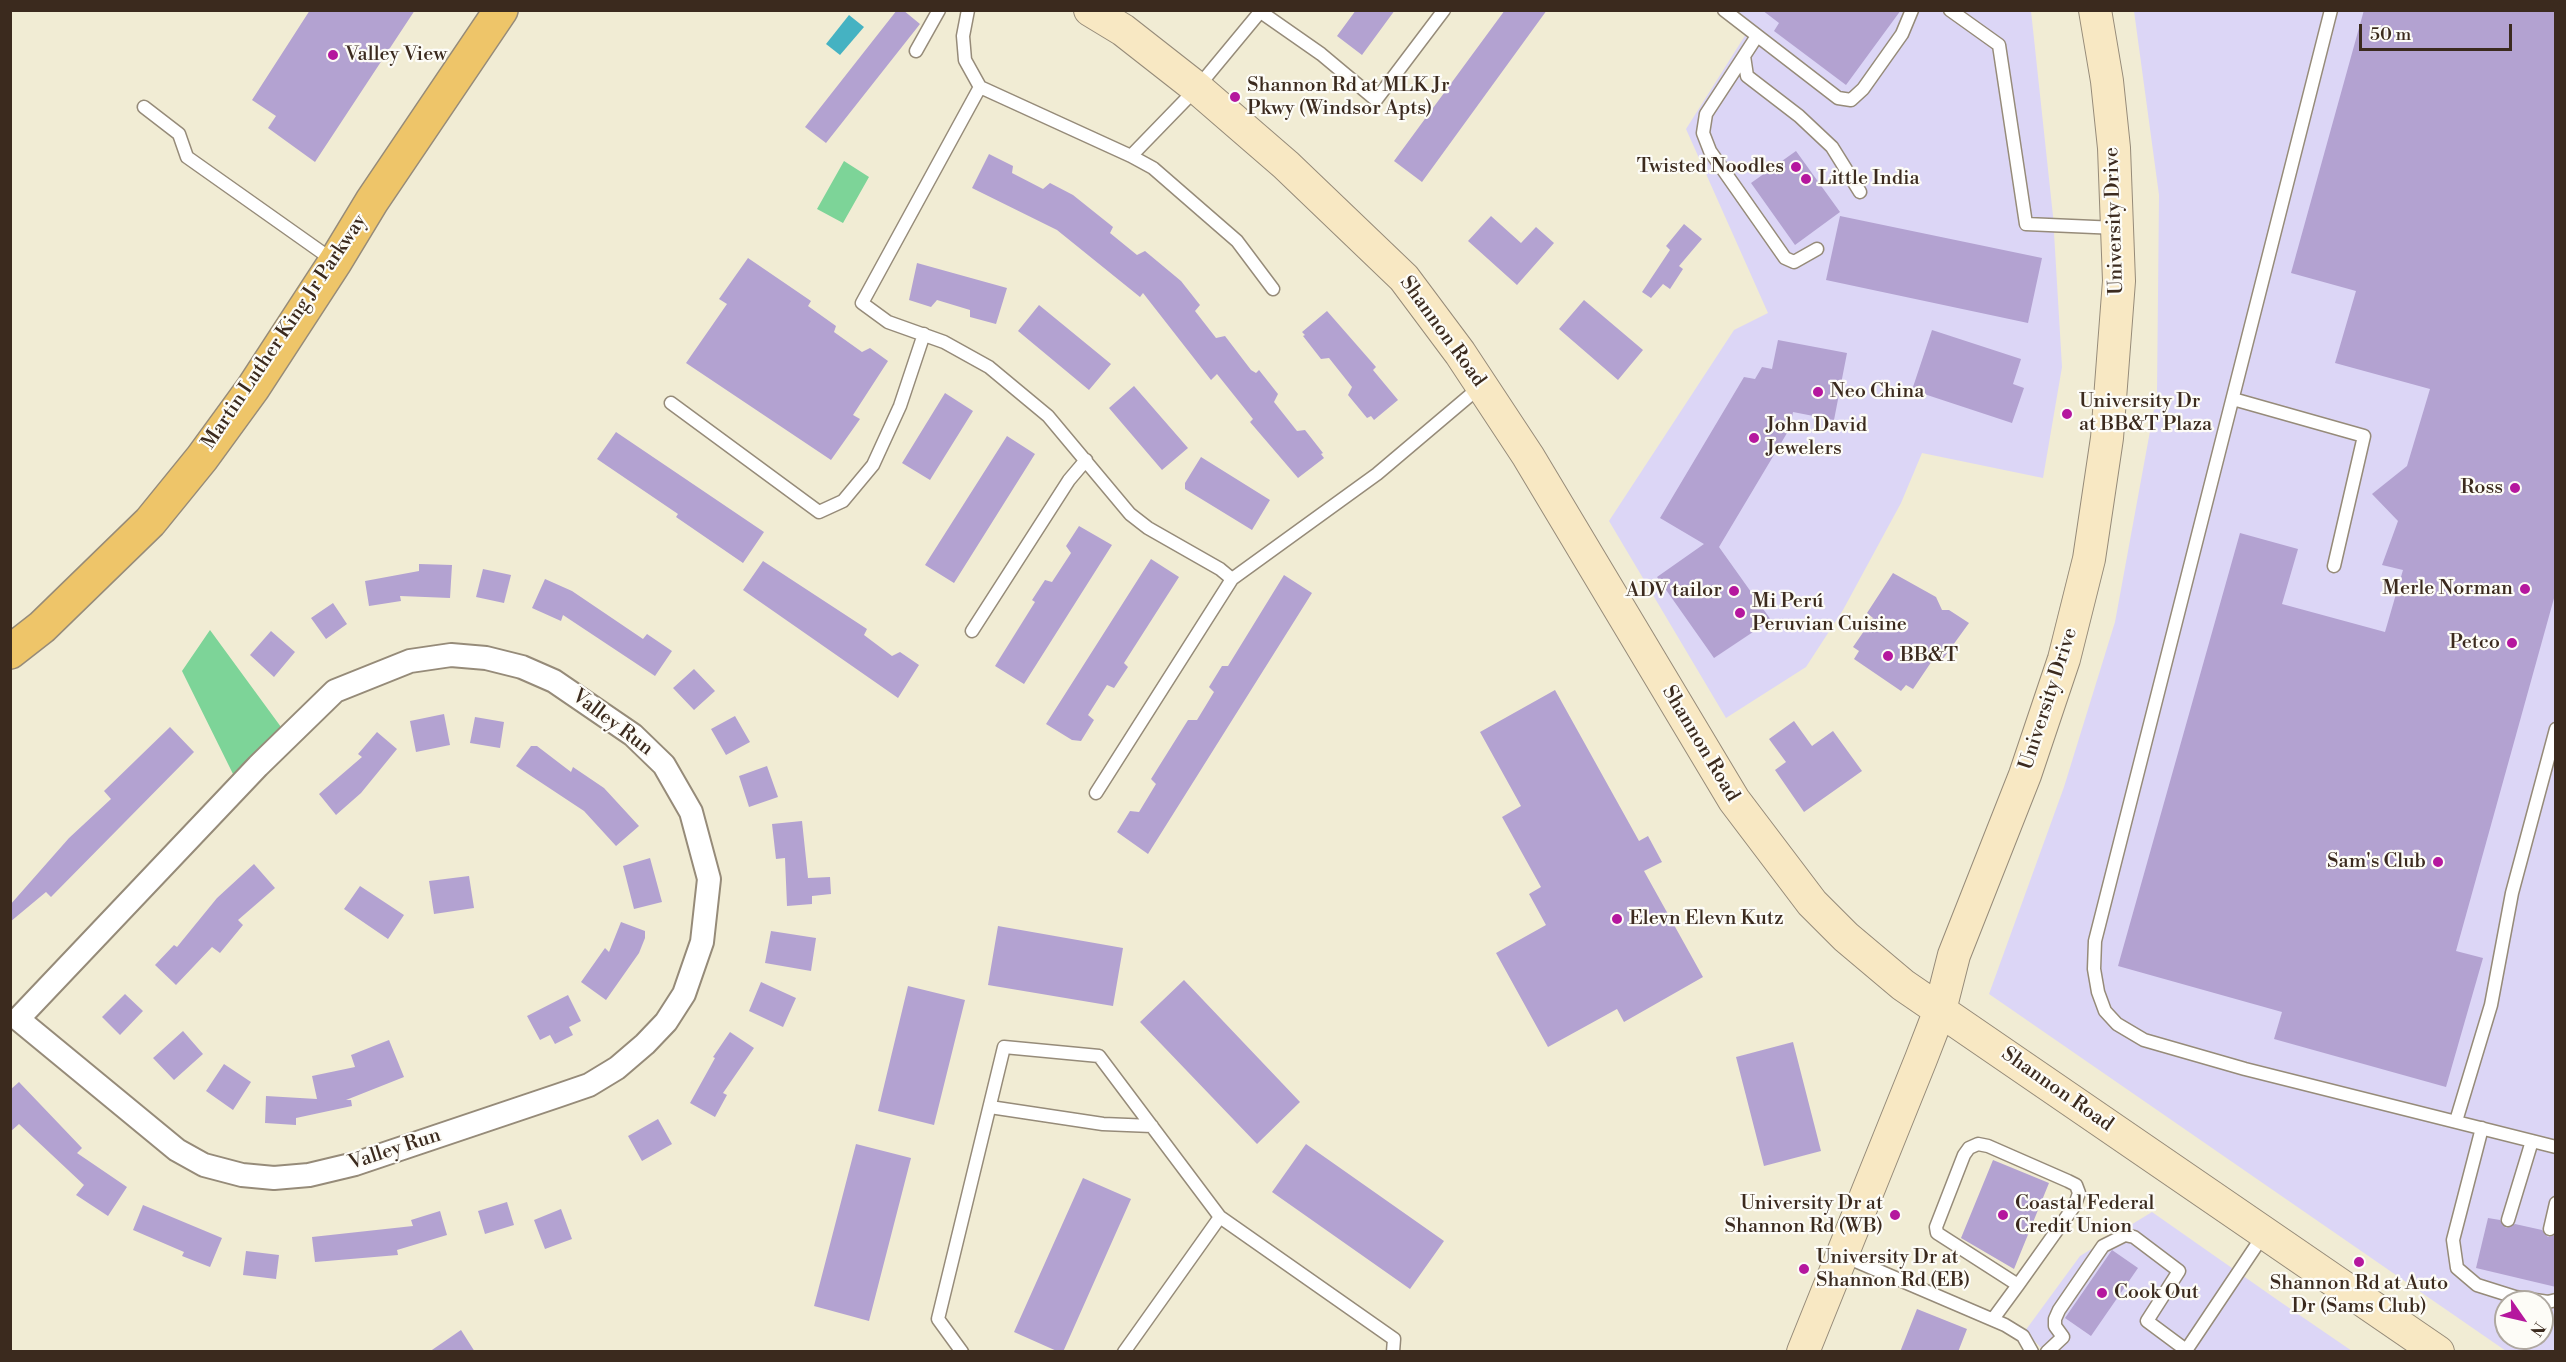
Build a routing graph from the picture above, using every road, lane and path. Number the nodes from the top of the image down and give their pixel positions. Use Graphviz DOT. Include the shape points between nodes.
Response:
graph roads {
  1 [pos="501,10"];
  2 [pos="939,10"];
  3 [pos="968,10"];
  4 [pos="1090,10"];
  5 [pos="1444,10"];
  6 [pos="1724,10"];
  7 [pos="1912,10"];
  8 [pos="1950,10"];
  9 [pos="2095,10"];
  10 [pos="2331,10"];
  11 [pos="1259,11"];
  12 [pos="1756,36"];
  13 [pos="916,51"];
  14 [pos="1744,56"];
  15 [pos="980,87"];
  16 [pos="1197,88"];
  17 [pos="144,107"];
  18 [pos="1131,156"];
  19 [pos="1860,192"];
  20 [pos="2118,228"];
  21 [pos="1817,249"];
  22 [pos="335,262"];
  23 [pos="1273,290"];
  24 [pos="924,334"];
  25 [pos="1482,385"];
  26 [pos="2233,399"];
  27 [pos="671,403"];
  28 [pos="1086,460"];
  29 [pos="2334,566"];
  30 [pos="1232,579"];
  31 [pos="972,632"];
  32 [pos="10,652"];
  33 [pos="2556,729"];
  34 [pos="1096,793"];
  35 [pos="1940,1010"];
  36 [pos="14,1022"];
  37 [pos="990,1107"];
  38 [pos="2457,1121"];
  39 [pos="1152,1126"];
  40 [pos="2482,1128"];
  41 [pos="2532,1141"];
  42 [pos="2556,1147"];
  43 [pos="2556,1203"];
  44 [pos="1220,1217"];
  45 [pos="2508,1220"];
  46 [pos="2550,1229"];
  47 [pos="2265,1233"];
  48 [pos="1842,1255"];
  49 [pos="2018,1285"];
  50 [pos="2556,1300"];
  51 [pos="1993,1319"];
  52 [pos="2424,1348"];
  53 [pos="2185,1351"];
  54 [pos="962,1352"];
  55 [pos="1124,1352"];
  56 [pos="1393,1352"];
  57 [pos="1803,1352"];
  58 [pos="2032,1352"];
  59 [pos="2047,1352"];
  1 -- 22 [label="main road, Martin Luther King Jr Parkway"];
  2 -- 13 [label="lane"];
  3 -- 15 [label="lane" via="963,36 965,60"];
  4 -- 16 [label="street, Shannon Road" via="1123,30"];
  5 -- 11 [label="lane" via="1376,100 1321,54"];
  6 -- 12 [label="lane"];
  7 -- 12 [label="lane" via="1902,34 1851,100 1838,98"];
  8 -- 20 [label="lane" via="1999,45 2026,224"];
  9 -- 20 [label="street, University Drive" via="2108,92"];
  10 -- 26 [label="lane"];
  11 -- 16 [label="lane"];
  12 -- 14 [label="lane"];
  14 -- 19 [label="lane" via="1747,76 1832,147"];
  14 -- 21 [label="lane" via="1706,114 1703,133 1710,151 1785,258 1794,262"];
  15 -- 18 [label="lane"];
  15 -- 24 [label="lane" via="862,303 888,322"];
  16 -- 18 [label="lane"];
  16 -- 25 [label="street, Shannon Road" via="1286,165 1404,278"];
  17 -- 22 [label="lane" via="179,134 187,157"];
  18 -- 23 [label="lane" via="1153,168 1237,242"];
  20 -- 35 [label="street, University Drive" via="2119,281 2108,427 2079,605 2029,764 1954,955"];
  22 -- 32 [label="main road, Martin Luther King Jr Parkway" via="253,387 150,522 50,620"];
  24 -- 27 [label="lane" via="900,406 873,465 843,501 819,512"];
  24 -- 28 [label="lane" via="989,367 1048,416"];
  25 -- 30 [label="lane" via="1377,474"];
  25 -- 35 [label="street, Shannon Road" via="1588,554 1722,782 1770,851 1846,937"];
  26 -- 29 [label="lane" via="2364,436"];
  26 -- 38 [label="lane" via="2095,941 2098,992 2105,1011 2117,1024 2144,1040"];
  28 -- 30 [label="lane" via="1130,514"];
  28 -- 31 [label="lane" via="1069,480"];
  30 -- 34 [label="lane"];
  33 -- 38 [label="lane" via="2512,893 2491,1005"];
  35 -- 47 [label="street, Shannon Road"];
  35 -- 48 [label="street, University Drive"];
  36 -- 36 [label="street, Valley Run" via="177,1150 204,1165 221,1172 274,1178 309,1175 355,1164 589,1085 645,1044 666,1022 684,994 698,959 709,879 702,848 691,812 664,765 633,735 567,689 522,667 486,658 451,655 410,661 349,683 309,713"];
  37 -- 39 [label="lane" via="1103,1124"];
  37 -- 39 [label="lane" via="1004,1047 1099,1056"];
  37 -- 54 [label="lane" via="938,1319"];
  38 -- 40 [label="lane"];
  39 -- 44 [label="lane"];
  40 -- 41 [label="lane"];
  40 -- 50 [label="lane" via="2453,1240 2457,1268 2477,1285 2492,1283 2547,1302"];
  41 -- 42 [label="lane"];
  41 -- 45 [label="lane"];
  43 -- 46 [label="lane"];
  44 -- 55 [label="lane"];
  44 -- 56 [label="lane" via="1395,1339"];
  47 -- 52 [label="street, Shannon Road"];
  47 -- 53 [label="lane"];
  48 -- 51 [label="lane"];
  48 -- 57 [label="street, University Drive"];
  49 -- 49 [label="lane" via="2075,1205 2079,1192 2068,1181 1978,1144 1964,1155 1937,1233"];
  49 -- 51 [label="lane"];
  51 -- 58 [label="lane" via="2022,1336"];
  53 -- 59 [label="lane" via="2147,1321 2179,1271 2134,1237 2125,1235 2103,1246 2059,1310 2055,1326 2063,1337"];
}
